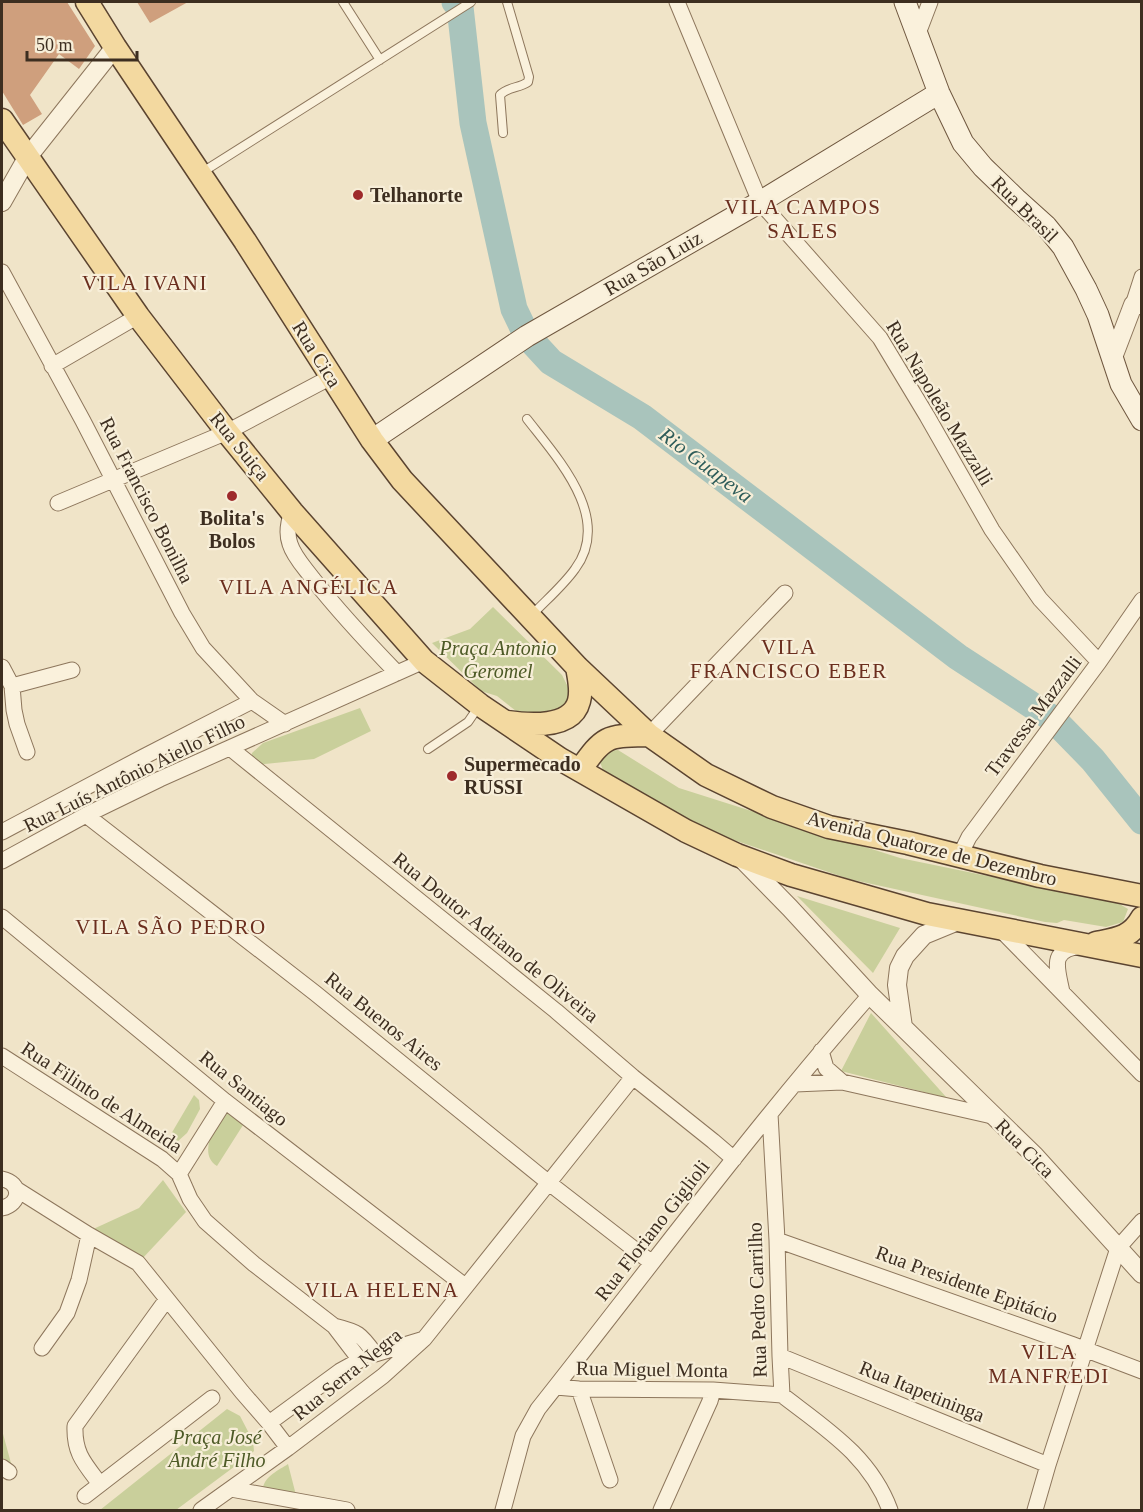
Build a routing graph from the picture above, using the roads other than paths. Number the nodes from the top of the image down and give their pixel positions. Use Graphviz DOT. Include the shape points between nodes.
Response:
graph roads {
  1 [pos="87,2"];
  2 [pos="343,2"];
  3 [pos="470,2"];
  4 [pos="507,2"];
  5 [pos="677,2"];
  6 [pos="905,2"];
  7 [pos="930,2"];
  8 [pos="917,36"];
  9 [pos="115,47"];
  10 [pos="380,60"];
  11 [pos="939,93"];
  12 [pos="2,120"];
  13 [pos="503,133"];
  14 [pos="27,158"];
  15 [pos="200,174"];
  16 [pos="2,202"];
  17 [pos="760,202"];
  18 [pos="2,272"];
  19 [pos="1142,277"];
  20 [pos="1137,305"];
  21 [pos="138,316"];
  22 [pos="1112,360"];
  23 [pos="52,366"];
  24 [pos="331,377"];
  25 [pos="527,420"];
  26 [pos="1142,420"];
  27 [pos="228,432"];
  28 [pos="372,440"];
  29 [pos="112,479"];
  30 [pos="58,503"];
  31 [pos="292,512"];
  32 [pos="785,593"];
  33 [pos="1142,600"];
  34 [pos="530,618"];
  35 [pos="424,661"];
  36 [pos="1099,662"];
  37 [pos="2,667"];
  38 [pos="72,670"];
  39 [pos="581,672"];
  40 [pos="397,674"];
  41 [pos="12,686"];
  42 [pos="252,701"];
  43 [pos="480,705"];
  44 [pos="285,724"];
  45 [pos="513,727"];
  46 [pos="649,735"];
  47 [pos="230,748"];
  48 [pos="428,749"];
  49 [pos="27,752"];
  50 [pos="580,770"];
  51 [pos="86,815"];
  52 [pos="2,832"];
  53 [pos="737,855"];
  54 [pos="959,857"];
  55 [pos="2,861"];
  56 [pos="1141,897"];
  57 [pos="2,917"];
  58 [pos="1142,918"];
  59 [pos="958,921"];
  60 [pos="998,927"];
  61 [pos="1089,945"];
  62 [pos="1142,956"];
  63 [pos="1062,992"];
  64 [pos="870,995"];
  65 [pos="903,1027"];
  66 [pos="821,1051"];
  67 [pos="2,1056"];
  68 [pos="1142,1074"];
  69 [pos="633,1077"];
  70 [pos="842,1082"];
  71 [pos="795,1084"];
  72 [pos="225,1101"];
  73 [pos="770,1114"];
  74 [pos="992,1116"];
  75 [pos="734,1159"];
  76 [pos="179,1174"];
  77 [pos="7,1180"];
  78 [pos="549,1183"];
  79 [pos="2,1208"];
  80 [pos="1142,1221"];
  81 [pos="89,1235"];
  82 [pos="777,1240"];
  83 [pos="1118,1248"];
  84 [pos="652,1263"];
  85 [pos="1142,1274"];
  86 [pos="465,1286"];
  87 [pos="167,1299"];
  88 [pos="334,1326"];
  89 [pos="424,1339"];
  90 [pos="42,1348"];
  91 [pos="1084,1349"];
  92 [pos="375,1354"];
  93 [pos="780,1356"];
  94 [pos="360,1360"];
  95 [pos="1142,1371"];
  96 [pos="383,1376"];
  97 [pos="556,1387"];
  98 [pos="579,1389"];
  99 [pos="713,1390"];
  100 [pos="782,1395"];
  101 [pos="212,1398"];
  102 [pos="269,1422"];
  103 [pos="288,1448"];
  104 [pos="1048,1465"];
  105 [pos="610,1480"];
  106 [pos="100,1484"];
  107 [pos="231,1489"];
  108 [pos="85,1496"];
  109 [pos="667,1508"];
  110 [pos="201,1510"];
  111 [pos="347,1510"];
  112 [pos="503,1510"];
  113 [pos="890,1510"];
  114 [pos="1035,1510"];
  1 -- 9 [label="main road, Rua Cica"];
  2 -- 10 [label="lane"];
  3 -- 10 [label="lane"];
  4 -- 13 [label="lane" via="529,77 524,85 500,95"];
  5 -- 17 [label="street, Rua Napoleão Mazzalli"];
  6 -- 8 [label="main road, Rua Brasil"];
  7 -- 8 [label="street"];
  8 -- 11 [label="main road, Rua Brasil"];
  9 -- 14 [label="street"];
  9 -- 15 [label="main road, Rua Cica"];
  10 -- 15 [label="lane"];
  11 -- 17 [label="main road, Rua São Luiz"];
  11 -- 22 [label="main road, Rua Brasil" via="963,143 1063,247 1098,315"];
  12 -- 14 [label="main road, Rua Suiça"];
  14 -- 16 [label="street"];
  14 -- 21 [label="main road, Rua Suiça"];
  15 -- 24 [label="main road, Rua Cica"];
  17 -- 28 [label="main road, Rua São Luiz" via="542,327"];
  17 -- 36 [label="street, Rua Napoleão Mazzalli" via="880,338 992,530 1040,598"];
  18 -- 23 [label="street, Rua Francisco Bonilha"];
  19 -- 20 [label="street"];
  20 -- 22 [label="street"];
  21 -- 23 [label="street"];
  21 -- 27 [label="main road, Rua Suiça"];
  22 -- 26 [label="main road, Rua Brasil"];
  23 -- 29 [label="street, Rua Francisco Bonilha"];
  24 -- 27 [label="street"];
  24 -- 28 [label="main road, Rua Cica"];
  25 -- 34 [label="lane" via="578,488 588,517 587,546 576,568"];
  27 -- 29 [label="street"];
  27 -- 31 [label="main road, Rua Suiça"];
  28 -- 34 [label="main road, Rua Cica" via="402,480"];
  29 -- 30 [label="street"];
  29 -- 42 [label="street, Rua Francisco Bonilha" via="182,614 204,648"];
  31 -- 35 [label="main road, Rua Suiça"];
  31 -- 40 [label="street" via="287,533 297,557"];
  32 -- 46 [label="street"];
  33 -- 36 [label="street, Travessa Mazzalli"];
  34 -- 39 [label="main road, Rua Cica"];
  35 -- 40 [label="street, Rua Luís Antônio Aiello Filho"];
  35 -- 43 [label="main road, Rua Suiça"];
  36 -- 54 [label="street, Travessa Mazzalli" via="969,837"];
  37 -- 41 [label="street"];
  38 -- 41 [label="street"];
  39 -- 45 [label="main road" via="579,704 571,714 548,724"];
  39 -- 46 [label="main road, Avenida Quatorze de Dezembro"];
  40 -- 44 [label="street, Rua Luís Antônio Aiello Filho"];
  41 -- 49 [label="street" via="17,724"];
  42 -- 44 [label="street, Rua Francisco Bonilha"];
  42 -- 52 [label="street"];
  43 -- 45 [label="main road, Rua Suiça"];
  43 -- 48 [label="lane" via="468,722"];
  44 -- 47 [label="street, Rua Luís Antônio Aiello Filho"];
  45 -- 50 [label="main road"];
  46 -- 50 [label="main road" via="602,741"];
  46 -- 54 [label="main road, Avenida Quatorze de Dezembro" via="706,775 772,807 829,827"];
  47 -- 51 [label="street, Rua Luís Antônio Aiello Filho"];
  47 -- 69 [label="street, Rua Doutor Adriano de Oliveira"];
  50 -- 53 [label="main road" via="686,831"];
  51 -- 55 [label="street, Rua Luís Antônio Aiello Filho"];
  51 -- 78 [label="street, Rua Buenos Aires" via="315,993"];
  53 -- 59 [label="main road" via="791,875"];
  53 -- 64 [label="street, Rua Cica"];
  54 -- 56 [label="main road, Avenida Quatorze de Dezembro"];
  57 -- 72 [label="street, Rua Santiago"];
  58 -- 61 [label="main road" via="1136,929 1122,937"];
  59 -- 60 [label="main road"];
  59 -- 65 [label="street" via="924,935 905,956 897,985"];
  60 -- 61 [label="main road"];
  60 -- 63 [label="street"];
  61 -- 62 [label="main road"];
  61 -- 63 [label="street" via="1069,948 1058,957"];
  63 -- 68 [label="street"];
  64 -- 65 [label="street, Rua Cica"];
  64 -- 66 [label="street, Rua Floriano Giglioli"];
  65 -- 74 [label="street, Rua Cica"];
  66 -- 70 [label="street" via="826,1068"];
  66 -- 71 [label="street, Rua Floriano Giglioli"];
  67 -- 76 [label="street, Rua Filinto de Almeida" via="162,1159"];
  69 -- 75 [label="street, Rua Doutor Adriano de Oliveira"];
  69 -- 78 [label="street, Rua Serra Negra"];
  70 -- 71 [label="street"];
  70 -- 74 [label="street"];
  71 -- 73 [label="street, Rua Floriano Giglioli"];
  72 -- 76 [label="street"];
  72 -- 86 [label="street, Rua Santiago"];
  73 -- 75 [label="street, Rua Floriano Giglioli"];
  73 -- 82 [label="street, Rua Pedro Carrilho"];
  74 -- 83 [label="street, Rua Cica" via="1035,1156"];
  75 -- 84 [label="street, Rua Floriano Giglioli"];
  76 -- 88 [label="street" via="205,1221"];
  77 -- 79 [label="street" via="17,1195"];
  77 -- 81 [label="street"];
  78 -- 84 [label="street, Rua Buenos Aires"];
  78 -- 86 [label="street, Rua Serra Negra"];
  80 -- 83 [label="street"];
  81 -- 87 [label="street" via="138,1263"];
  81 -- 90 [label="street" via="67,1312"];
  82 -- 91 [label="street, Rua Presidente Epitácio"];
  82 -- 93 [label="street, Rua Pedro Carrilho"];
  83 -- 85 [label="street, Rua Cica"];
  83 -- 91 [label="street"];
  84 -- 97 [label="street, Rua Floriano Giglioli"];
  86 -- 89 [label="street, Rua Serra Negra"];
  87 -- 102 [label="street"];
  87 -- 106 [label="street" via="75,1426 79,1453"];
  88 -- 92 [label="street" via="356,1332"];
  88 -- 94 [label="street"];
  89 -- 92 [label="street"];
  89 -- 96 [label="street, Rua Serra Negra"];
  91 -- 95 [label="street, Rua Presidente Epitácio"];
  91 -- 104 [label="street"];
  92 -- 94 [label="street"];
  92 -- 96 [label="street"];
  93 -- 100 [label="street, Rua Pedro Carrilho"];
  93 -- 104 [label="street, Rua Itapetininga"];
  94 -- 102 [label="street"];
  96 -- 103 [label="street, Rua Serra Negra"];
  97 -- 98 [label="street, Rua Miguel Monta"];
  97 -- 112 [label="street, Rua Floriano Giglioli" via="523,1436"];
  98 -- 99 [label="street, Rua Miguel Monta"];
  98 -- 105 [label="street"];
  99 -- 100 [label="street, Rua Miguel Monta"];
  99 -- 109 [label="street"];
  100 -- 113 [label="street, Rua Pedro Carrilho" via="848,1446 871,1473"];
  101 -- 106 [label="street"];
  102 -- 103 [label="street"];
  103 -- 107 [label="street, Rua Serra Negra"];
  104 -- 114 [label="street"];
  106 -- 108 [label="street"];
  107 -- 110 [label="street, Rua Serra Negra"];
  107 -- 111 [label="street"];
}
